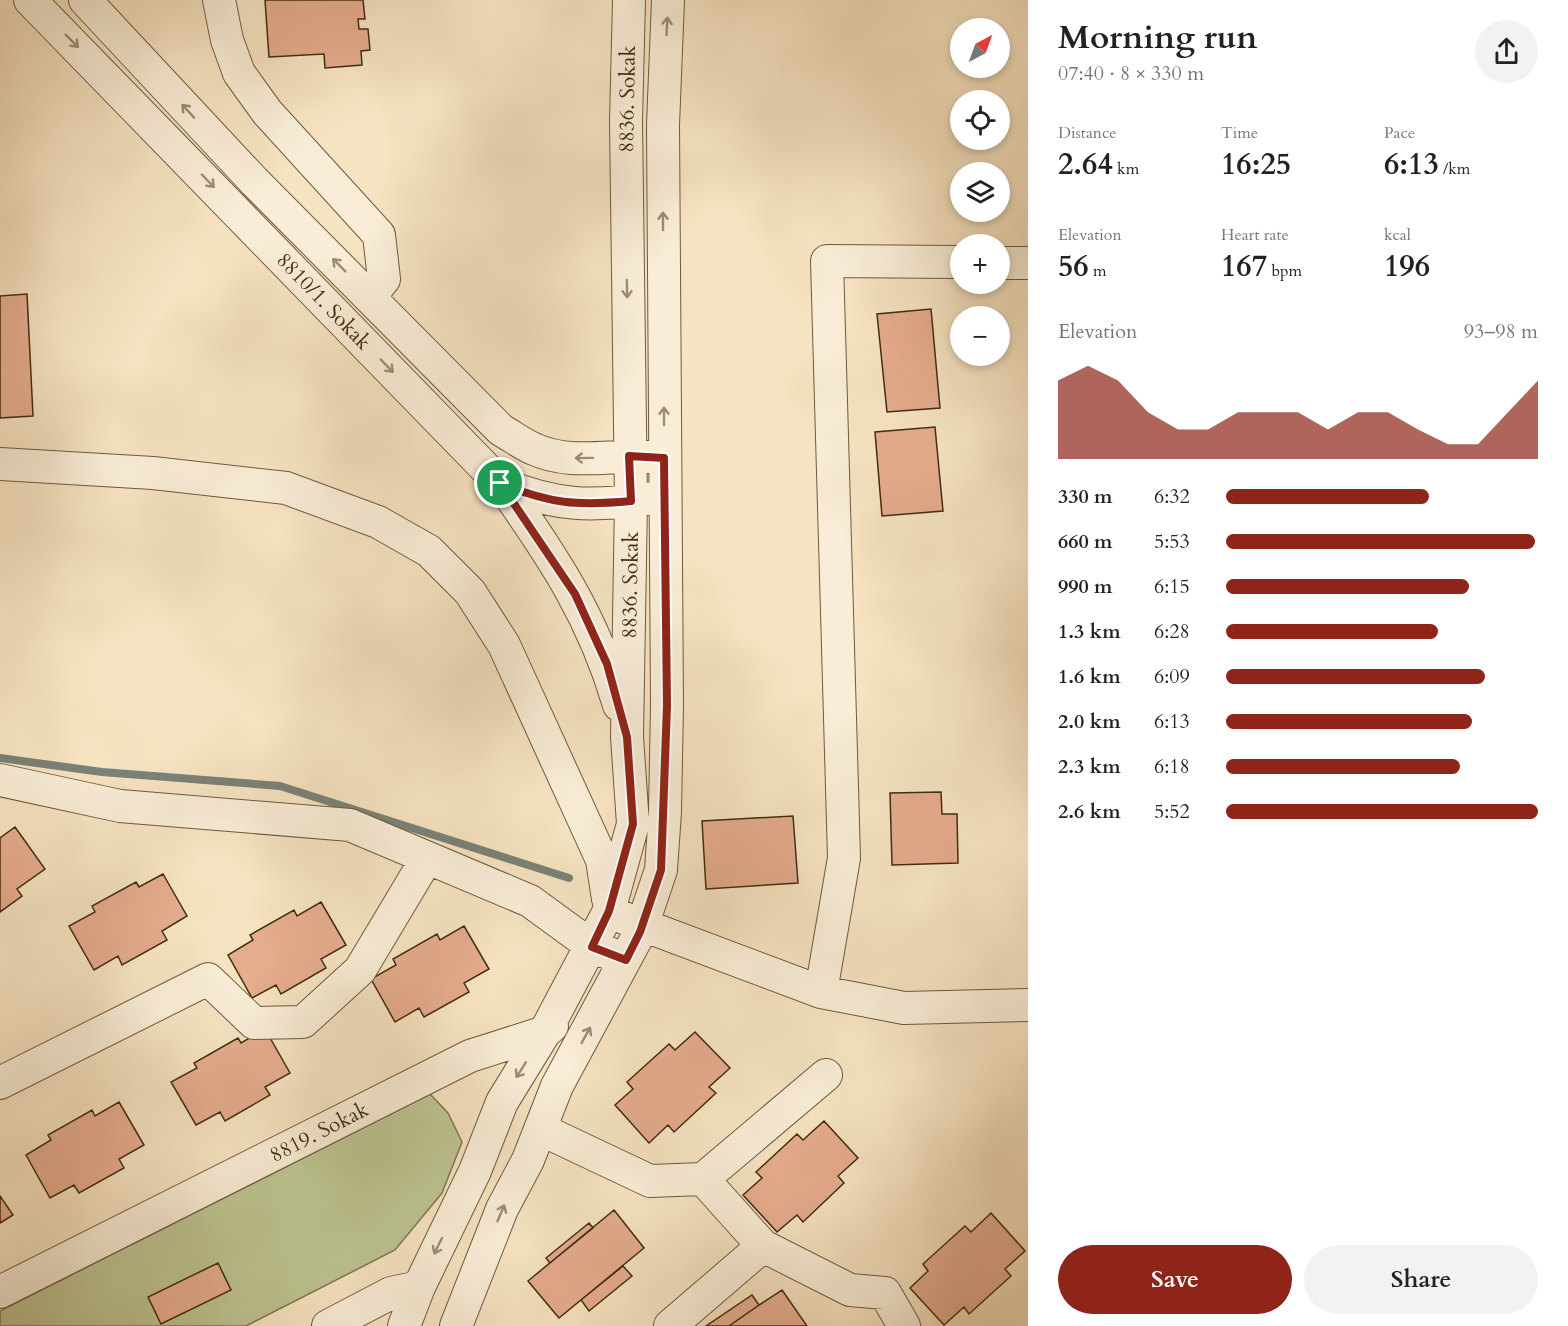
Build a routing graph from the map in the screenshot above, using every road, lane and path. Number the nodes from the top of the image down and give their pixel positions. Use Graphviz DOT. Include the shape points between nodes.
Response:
graph roads {
  1 [pos="30,0"];
  2 [pos="85,0"];
  3 [pos="219,0"];
  4 [pos="628,0"];
  5 [pos="668,0"];
  6 [pos="950,262"];
  7 [pos="1010,263"];
  8 [pos="1028,263"];
  9 [pos="370,297"];
  10 [pos="629,456"];
  11 [pos="664,458"];
  12 [pos="0,464"];
  13 [pos="500,483"];
  14 [pos="664,496"];
  15 [pos="631,501"];
  16 [pos="627,737"];
  17 [pos="0,780"];
  18 [pos="427,858"];
  19 [pos="609,911"];
  20 [pos="642,926"];
  21 [pos="592,947"];
  22 [pos="626,960"];
  23 [pos="821,992"];
  24 [pos="1028,1005"];
  25 [pos="545,1032"];
  26 [pos="826,1075"];
  27 [pos="0,1083"];
  28 [pos="540,1129"];
  29 [pos="703,1179"];
  30 [pos="763,1245"];
  31 [pos="418,1287"];
  32 [pos="0,1292"];
  33 [pos="328,1326"];
  34 [pos="404,1326"];
  35 [pos="456,1326"];
  36 [pos="670,1326"];
  37 [pos="904,1326"];
  1 -- 13 [label="street, 8810/1. Sokak, one-way"];
  9 -- 2 [label="street, 8810/1. Sokak, one-way" via="254,181"];
  3 -- 9 [label="street" via="239,73 267,112 379,235 384,279"];
  4 -- 10 [label="street, 8836. Sokak, one-way"];
  11 -- 5 [label="street, one-way" via="663,125"];
  6 -- 23 [label="street" via="827,261 844,858"];
  7 -- 8 [label="street"];
  10 -- 9 [label="street, 8810/1. Sokak, one-way" via="558,456 534,450 501,430"];
  10 -- 11 [label="street, 8810/1. Sokak"];
  10 -- 15 [label="street, 8836. Sokak"];
  11 -- 14 [label="street"];
  12 -- 19 [label="street" via="153,473 286,488 378,522 429,551 470,591 504,645 602,860"];
  13 -- 15 [label="street, 8810/1. Sokak" via="533,497 567,504"];
  13 -- 16 [label="street" via="575,594 607,664"];
  14 -- 15 [label="street, 8810/1. Sokak"];
  14 -- 20 [label="street" via="665,812 661,870"];
  15 -- 16 [label="street, 8836. Sokak"];
  16 -- 19 [label="street, 8836. Sokak" via="633,824"];
  17 -- 18 [label="street" via="120,806 350,825"];
  18 -- 21 [label="street" via="530,901"];
  18 -- 27 [label="street" via="360,970 303,1022 254,1023 208,980"];
  19 -- 20 [label="street"];
  19 -- 21 [label="street, 8836. Sokak"];
  19 -- 22 [label="street"];
  20 -- 22 [label="street"];
  20 -- 23 [label="street"];
  21 -- 22 [label="street"];
  21 -- 25 [label="street, 8836. Sokak"];
  22 -- 25 [label="street, 8819. Sokak"];
  28 -- 22 [label="street, one-way" via="557,1086"];
  23 -- 24 [label="street" via="904,1008"];
  25 -- 31 [label="street, one-way" via="502,1102 475,1171"];
  25 -- 32 [label="street, 8819. Sokak" via="470,1056"];
  26 -- 29 [label="street"];
  28 -- 29 [label="street" via="650,1181"];
  35 -- 28 [label="street, one-way" via="502,1209"];
  29 -- 30 [label="street"];
  30 -- 36 [label="street"];
  30 -- 37 [label="street" via="850,1290 885,1293"];
  31 -- 33 [label="street" via="391,1293"];
  31 -- 34 [label="street"];
}
